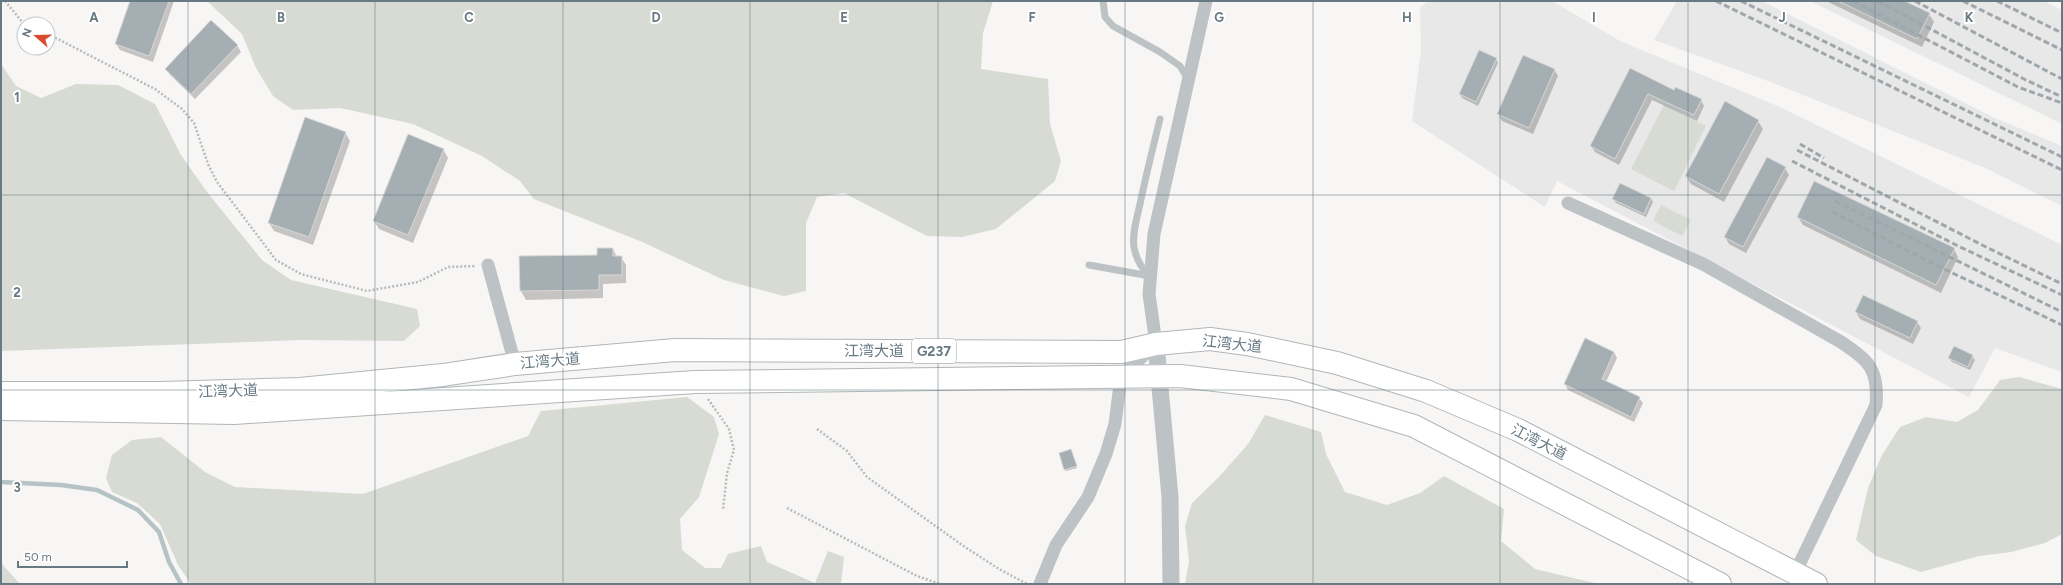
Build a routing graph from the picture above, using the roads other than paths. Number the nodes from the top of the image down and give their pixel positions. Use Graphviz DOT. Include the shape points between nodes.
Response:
graph roads {
  1 [pos="1103,1"];
  2 [pos="1206,1"];
  3 [pos="1189,80"];
  4 [pos="1160,119"];
  5 [pos="1568,203"];
  6 [pos="488,265"];
  7 [pos="1090,265"];
  8 [pos="1151,276"];
  9 [pos="1156,344"];
  10 [pos="516,364"];
  11 [pos="1121,376"];
  12 [pos="1158,376"];
  13 [pos="1,393"];
  14 [pos="1,409"];
  15 [pos="1795,573"];
  16 [pos="1040,584"];
  17 [pos="1171,584"];
  18 [pos="1720,584"];
  19 [pos="1816,584"];
  1 -- 3 [label="lane" via="1105,17 1113,26 1180,66"];
  2 -- 3 [label="street"];
  3 -- 8 [label="street" via="1154,234"];
  4 -- 8 [label="lane" via="1134,230 1134,247 1139,262"];
  5 -- 15 [label="street" via="1704,264 1841,342 1860,354 1871,367 1878,386 1876,405"];
  6 -- 10 [label="street"];
  7 -- 8 [label="lane"];
  8 -- 9 [label="street" via="1149,294"];
  9 -- 10 [label="highway, 江湾大道 / G237" via="1121,352 675,350"];
  9 -- 11 [label="street"];
  9 -- 12 [label="street"];
  9 -- 15 [label="highway, 江湾大道 / G237" via="1210,339 1247,344 1337,363 1426,391 1518,430"];
  10 -- 13 [label="highway, 江湾大道 / G237" via="443,375 300,389 161,393"];
  11 -- 12 [label="highway, 江湾大道 / G237"];
  11 -- 14 [label="highway, 江湾大道 / G237" via="694,382 234,413"];
  11 -- 16 [label="street" via="1114,424 1106,454 1088,497 1056,545"];
  12 -- 17 [label="street" via="1170,497"];
  12 -- 18 [label="highway, 江湾大道 / G237" via="1180,376 1291,389 1414,426"];
  15 -- 19 [label="highway, 江湾大道 / G237"];
}
